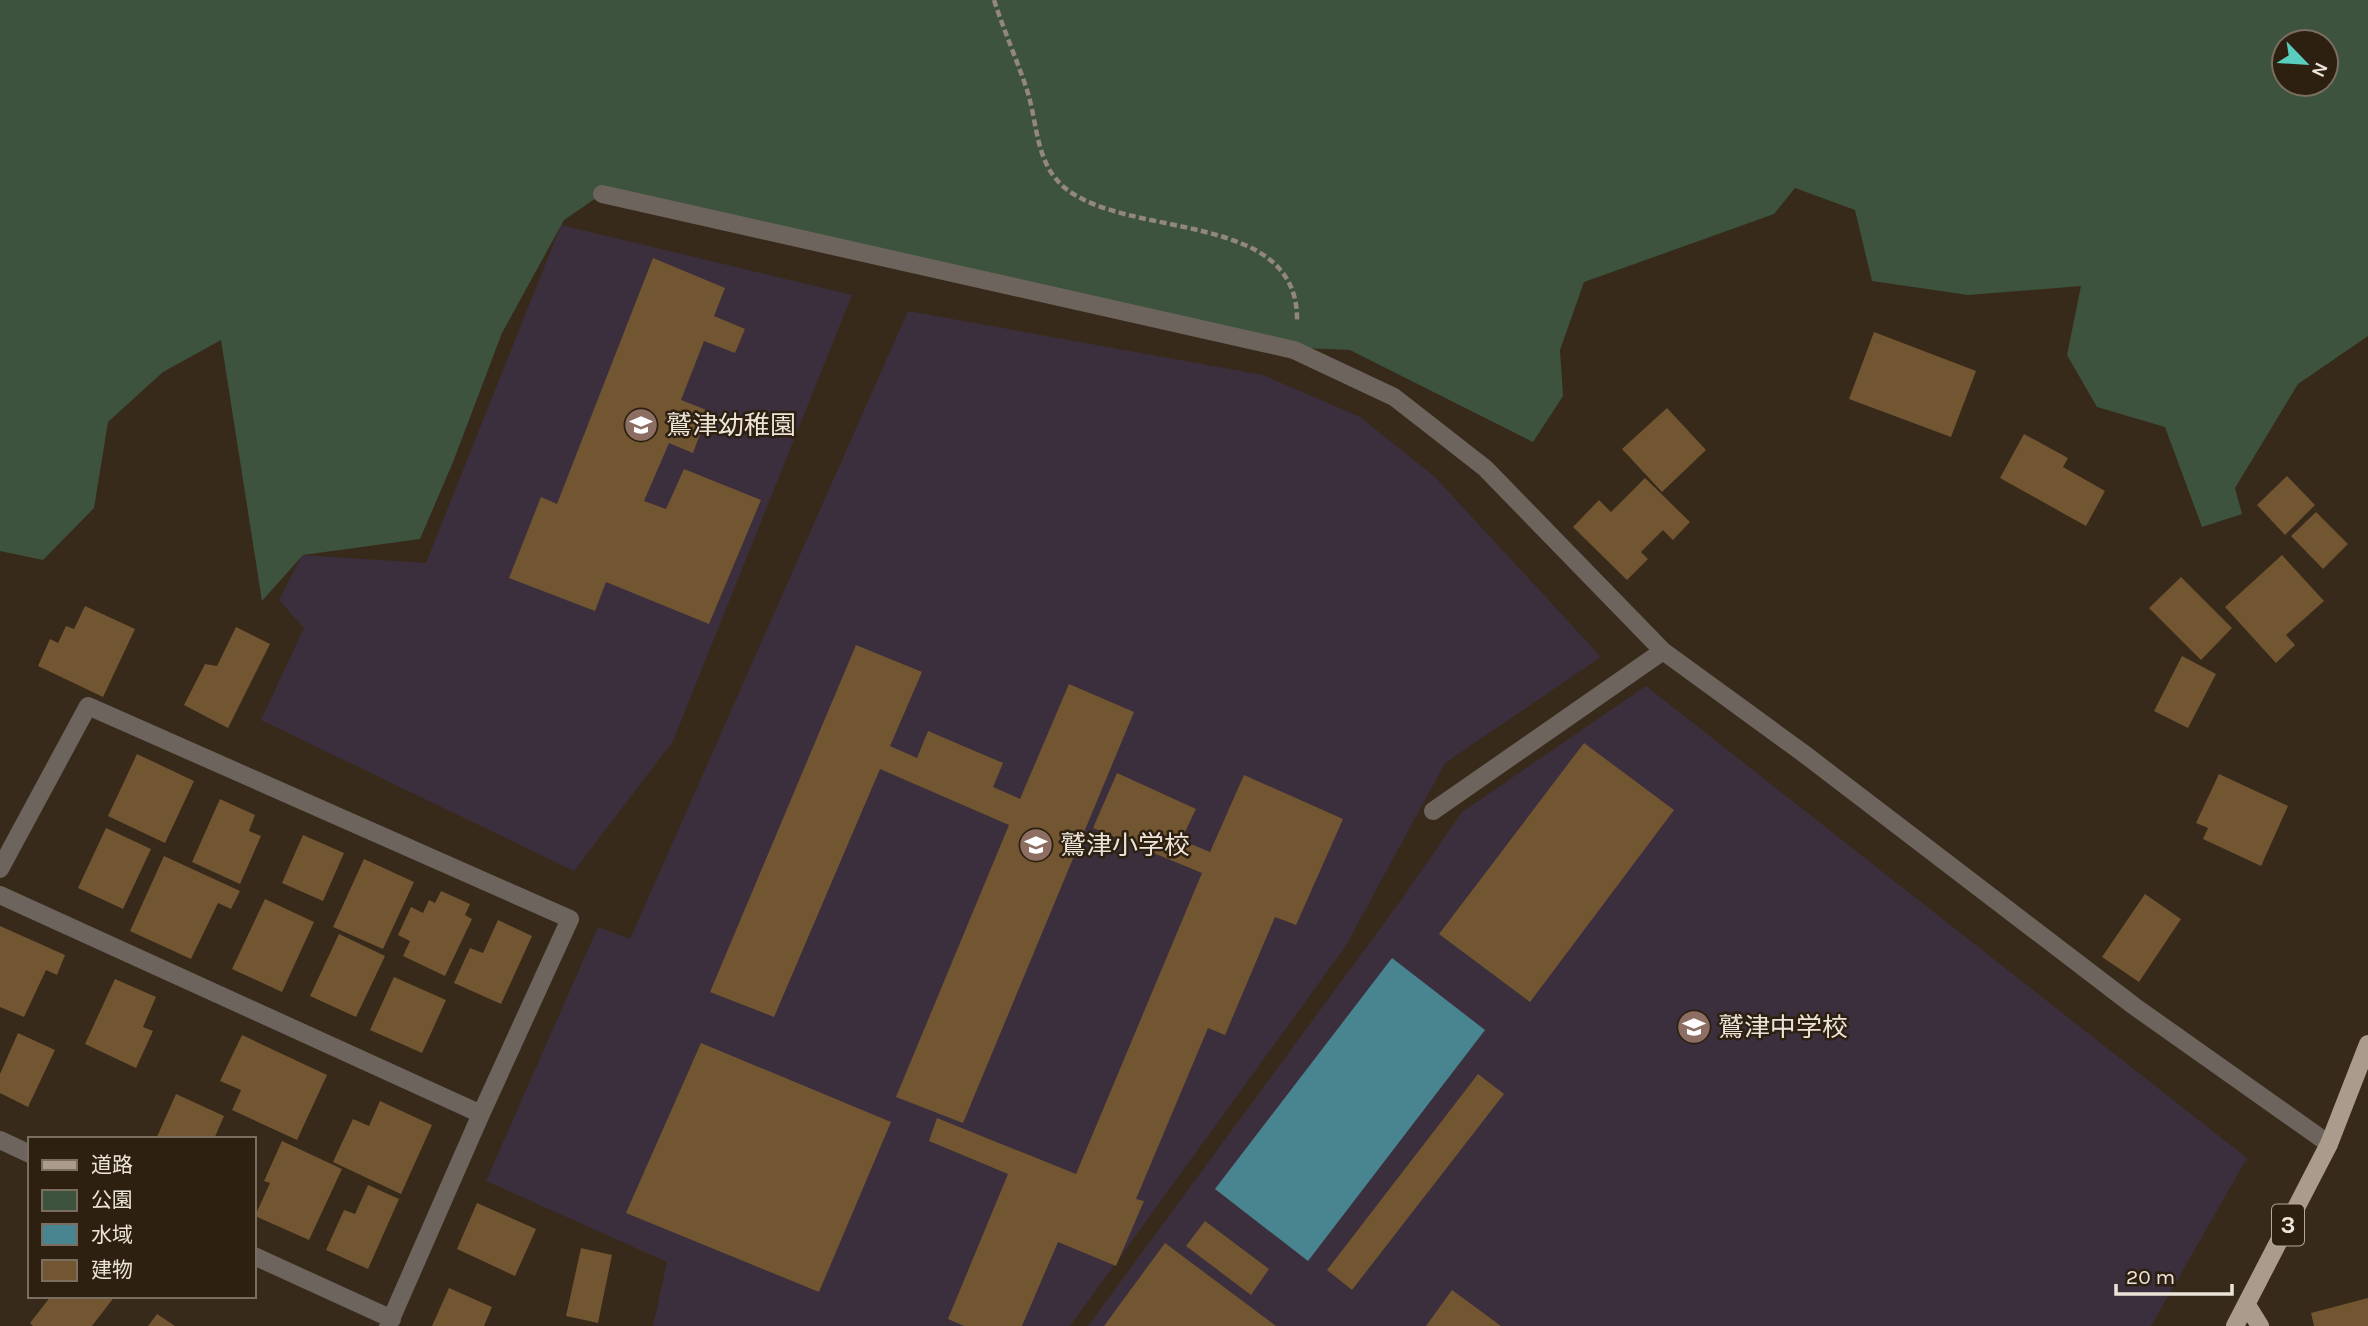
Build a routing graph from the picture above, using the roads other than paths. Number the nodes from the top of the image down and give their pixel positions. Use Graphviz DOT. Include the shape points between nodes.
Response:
graph roads {
  1 [pos="602,194"];
  2 [pos="1662,652"];
  3 [pos="1433,811"];
  4 [pos="0,869"];
  5 [pos="0,895"];
  6 [pos="2368,1044"];
  7 [pos="481,1114"];
  8 [pos="0,1140"];
  9 [pos="2329,1144"];
  10 [pos="28,1153"];
  11 [pos="256,1257"];
  12 [pos="2247,1305"];
  13 [pos="390,1322"];
  14 [pos="2235,1326"];
  15 [pos="2260,1326"];
  1 -- 2 [label="street" via="1294,350 1394,397 1485,468"];
  2 -- 3 [label="street"];
  2 -- 9 [label="street" via="1803,753 2114,992"];
  4 -- 7 [label="street" via="89,706 570,919"];
  5 -- 7 [label="street"];
  6 -- 9 [label="main road, 3"];
  7 -- 13 [label="street"];
  8 -- 10 [label="street"];
  9 -- 12 [label="main road, 3"];
  11 -- 13 [label="street"];
  12 -- 14 [label="main road, 3"];
  12 -- 15 [label="main road"];
}
